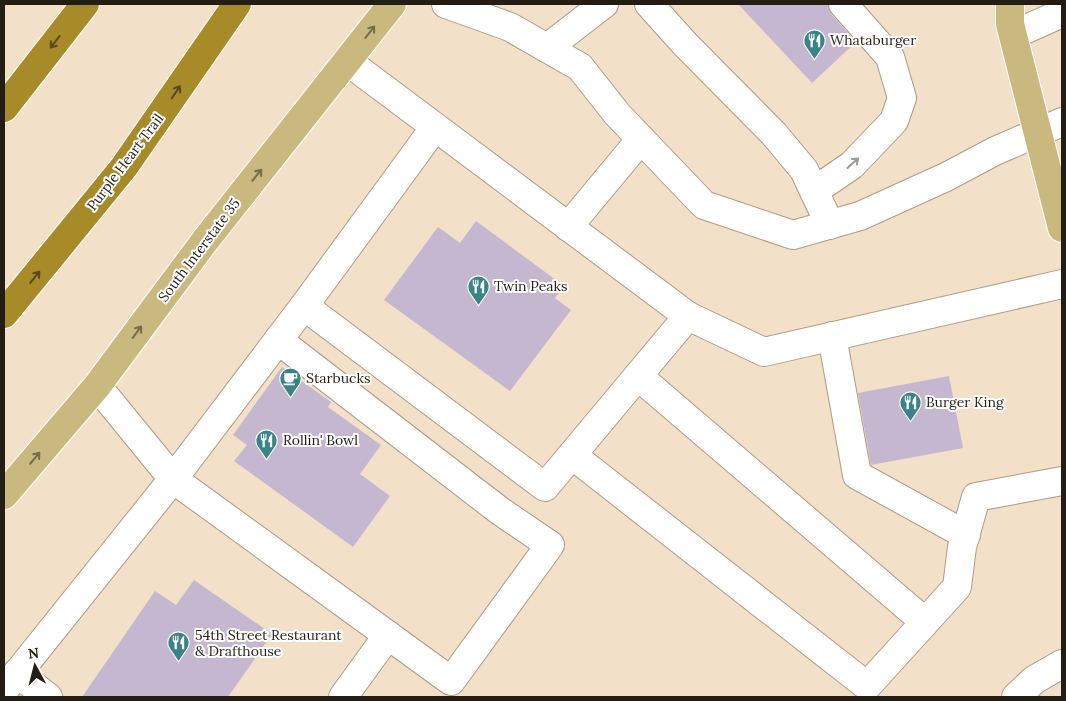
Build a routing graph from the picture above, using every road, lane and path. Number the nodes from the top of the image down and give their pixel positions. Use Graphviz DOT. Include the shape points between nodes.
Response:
graph roads {
  1 [pos="85,4"];
  2 [pos="237,4"];
  3 [pos="392,4"];
  4 [pos="446,4"];
  5 [pos="604,4"];
  6 [pos="649,4"];
  7 [pos="843,4"];
  8 [pos="1062,13"];
  9 [pos="1008,17"];
  10 [pos="547,48"];
  11 [pos="347,61"];
  12 [pos="4,108"];
  13 [pos="435,127"];
  14 [pos="1050,127"];
  15 [pos="641,139"];
  16 [pos="814,191"];
  17 [pos="830,225"];
  18 [pos="568,227"];
  19 [pos="1062,228"];
  20 [pos="1062,284"];
  21 [pos="304,306"];
  22 [pos="4,314"];
  23 [pos="688,316"];
  24 [pos="832,336"];
  25 [pos="278,340"];
  26 [pos="638,376"];
  27 [pos="96,386"];
  28 [pos="572,455"];
  29 [pos="173,479"];
  30 [pos="1062,481"];
  31 [pos="4,495"];
  32 [pos="966,535"];
  33 [pos="925,622"];
  34 [pos="388,635"];
  35 [pos="1062,664"];
  36 [pos="11,681"];
  37 [pos="446,689"];
  38 [pos="48,697"];
  39 [pos="343,697"];
  40 [pos="1016,697"];
  1 -- 12 [label="highway, one-way"];
  22 -- 2 [label="highway, Purple Heart Trail, one-way" via="124,167"];
  11 -- 3 [label="main road, South Interstate 35, one-way"];
  4 -- 10 [label="lane" via="510,28"];
  5 -- 10 [label="lane"];
  6 -- 16 [label="lane" via="774,134 804,170"];
  16 -- 7 [label="lane, one-way" via="852,165 894,121 902,98 890,57"];
  8 -- 9 [label="lane"];
  9 -- 14 [label="main road"];
  10 -- 15 [label="lane" via="580,67"];
  11 -- 13 [label="lane"];
  27 -- 11 [label="main road, South Interstate 35, one-way" via="204,242"];
  13 -- 18 [label="lane"];
  13 -- 21 [label="lane"];
  14 -- 17 [label="lane" via="860,216"];
  14 -- 19 [label="main road"];
  15 -- 17 [label="lane" via="704,205 793,235"];
  15 -- 18 [label="lane"];
  16 -- 17 [label="lane"];
  18 -- 23 [label="lane"];
  20 -- 24 [label="lane"];
  21 -- 25 [label="lane"];
  21 -- 28 [label="lane" via="545,487"];
  23 -- 24 [label="lane" via="764,352"];
  23 -- 26 [label="lane"];
  24 -- 32 [label="lane" via="858,475"];
  25 -- 29 [label="lane"];
  25 -- 37 [label="lane" via="500,511 550,545"];
  26 -- 28 [label="lane"];
  26 -- 33 [label="lane"];
  27 -- 29 [label="lane"];
  31 -- 27 [label="main road, South Interstate 35, one-way"];
  28 -- 33 [label="lane" via="866,686"];
  29 -- 34 [label="lane"];
  29 -- 36 [label="lane"];
  30 -- 32 [label="lane" via="976,497"];
  32 -- 33 [label="lane" via="957,587"];
  34 -- 37 [label="lane"];
  34 -- 39 [label="lane"];
  35 -- 40 [label="lane" via="1034,680"];
  36 -- 38 [label="lane"];
}
